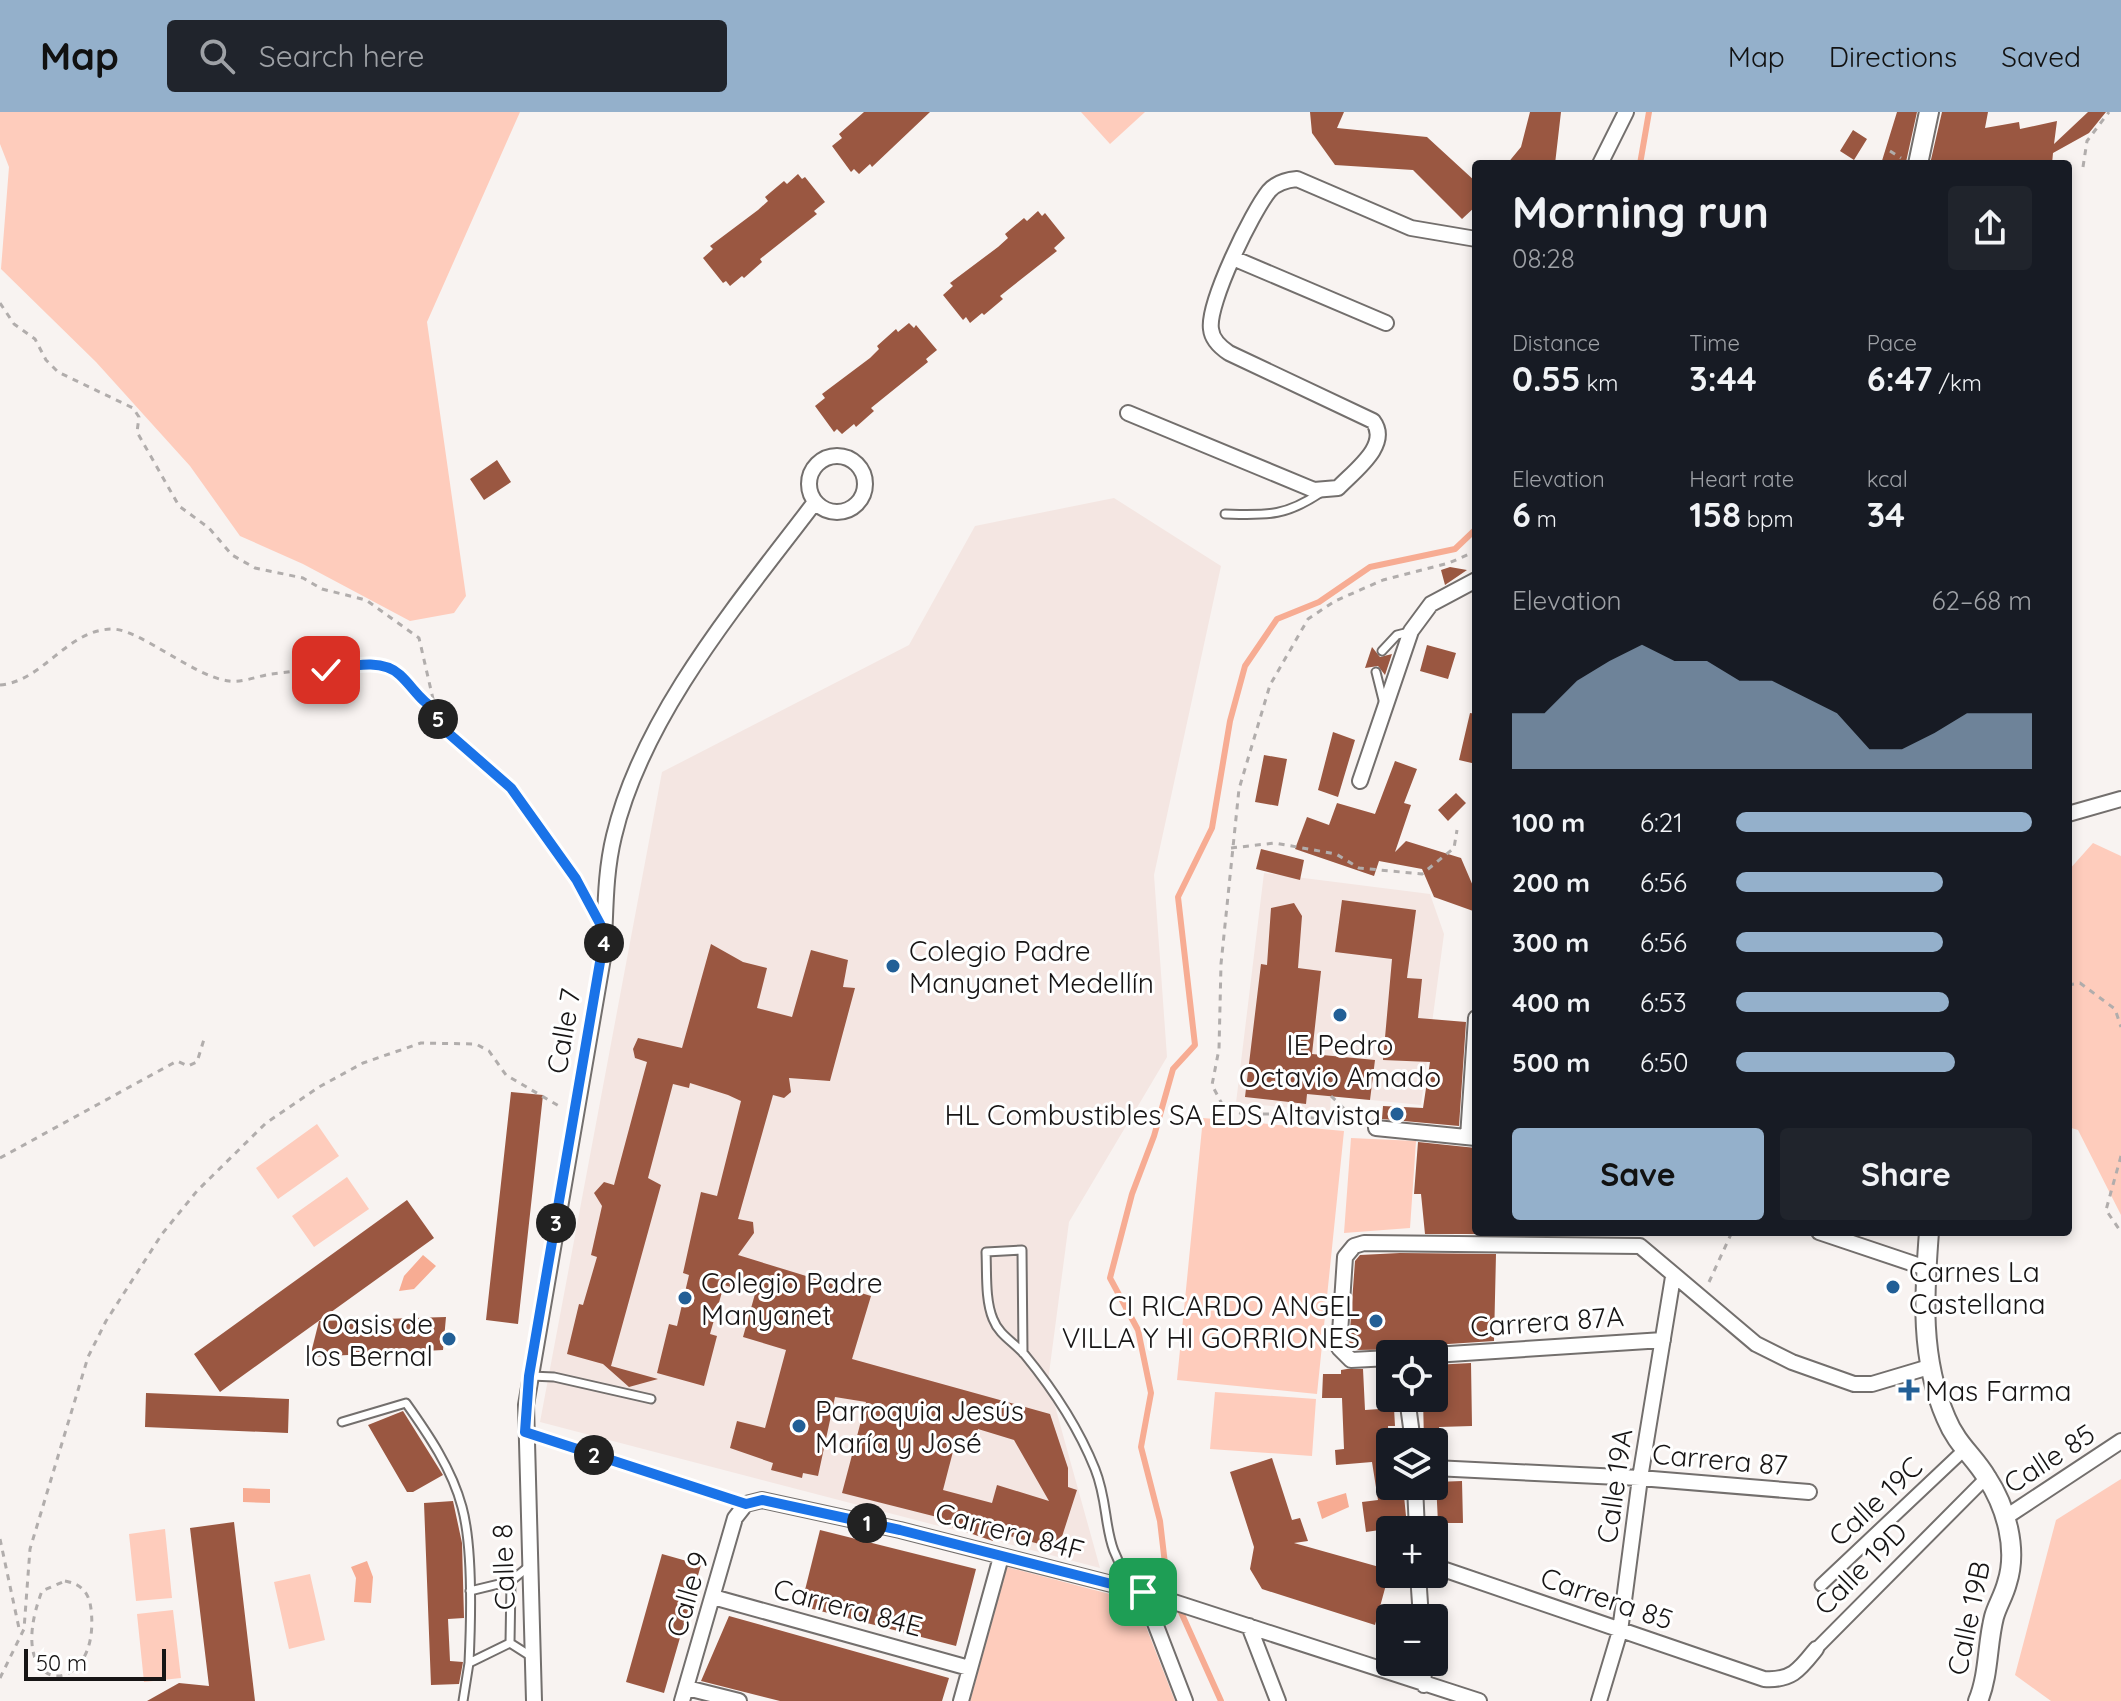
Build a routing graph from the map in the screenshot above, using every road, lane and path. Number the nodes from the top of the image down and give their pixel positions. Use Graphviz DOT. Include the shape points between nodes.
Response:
graph roads {
  1 [pos="1626,112"];
  2 [pos="1929,112"];
  3 [pos="2109,112"];
  4 [pos="1602,160"];
  5 [pos="1919,160"];
  6 [pos="2083,167"];
  7 [pos="1472,238"];
  8 [pos="1233,258"];
  9 [pos="0,303"];
  10 [pos="1386,323"];
  11 [pos="1128,413"];
  12 [pos="1321,491"];
  13 [pos="815,502"];
  14 [pos="1225,514"];
  15 [pos="1472,553"];
  16 [pos="1472,582"];
  17 [pos="1411,631"];
  18 [pos="1382,651"];
  19 [pos="1376,672"];
  20 [pos="0,685"];
  21 [pos="1385,707"];
  22 [pos="436,710"];
  23 [pos="1360,781"];
  24 [pos="2121,799"];
  25 [pos="2072,813"];
  26 [pos="1457,830"];
  27 [pos="1231,848"];
  28 [pos="590,906"];
  29 [pos="2072,984"];
  30 [pos="2121,1027"];
  31 [pos="205,1036"];
  32 [pos="1331,1096"];
  33 [pos="574,1116"];
  34 [pos="1379,1124"];
  35 [pos="1472,1138"];
  36 [pos="2121,1156"];
  37 [pos="0,1158"];
  38 [pos="2121,1232"];
  39 [pos="1730,1236"];
  40 [pos="1831,1236"];
  41 [pos="1929,1236"];
  42 [pos="1641,1239"];
  43 [pos="1926,1268"];
  44 [pos="1673,1277"];
  45 [pos="1703,1300"];
  46 [pos="1663,1340"];
  47 [pos="1023,1353"];
  48 [pos="1448,1354"];
  49 [pos="1376,1359"];
  50 [pos="1929,1367"];
  51 [pos="529,1376"];
  52 [pos="651,1399"];
  53 [pos="342,1422"];
  54 [pos="525,1432"];
  55 [pos="2121,1441"];
  56 [pos="1963,1451"];
  57 [pos="1448,1469"];
  58 [pos="1987,1477"];
  59 [pos="1640,1478"];
  60 [pos="1809,1492"];
  61 [pos="746,1504"];
  62 [pos="2006,1517"];
  63 [pos="0,1539"];
  64 [pos="1001,1557"];
  65 [pos="529,1567"];
  66 [pos="1448,1571"];
  67 [pos="511,1581"];
  68 [pos="1821,1585"];
  69 [pos="470,1591"];
  70 [pos="1143,1592"];
  71 [pos="713,1597"];
  72 [pos="1249,1626"];
  73 [pos="24,1629"];
  74 [pos="1620,1631"];
  75 [pos="22,1641"];
  76 [pos="510,1643"];
  77 [pos="21,1649"];
  78 [pos="1816,1649"];
  79 [pos="532,1657"];
  80 [pos="469,1663"];
  81 [pos="969,1668"];
  82 [pos="1424,1676"];
  83 [pos="0,1678"];
  84 [pos="1764,1679"];
  85 [pos="51,1683"];
  86 [pos="1424,1685"];
  87 [pos="684,1695"];
  88 [pos="463,1701"];
  89 [pos="534,1701"];
  90 [pos="739,1701"];
  91 [pos="961,1701"];
  92 [pos="1185,1701"];
  93 [pos="1278,1701"];
  94 [pos="1479,1701"];
  95 [pos="1599,1701"];
  96 [pos="1978,1701"];
  1 -- 4 [label="street"];
  2 -- 5 [label="street"];
  3 -- 6 [label="path" via="2087,141"];
  7 -- 8 [label="street" via="1411,228 1297,179 1270,190"];
  8 -- 10 [label="street"];
  8 -- 12 [label="street" via="1210,320 1217,343 1367,417 1377,427 1378,444 1338,488"];
  9 -- 22 [label="path" via="58,372 133,408 139,417 137,432 179,506 209,528 232,555 255,568 366,600 419,638"];
  11 -- 12 [label="street"];
  12 -- 14 [label="lane" via="1295,510 1276,515"];
  13 -- 13 [label="street" via="831,512 856,504 865,488 855,463 837,456 819,462 808,483"];
  13 -- 33 [label="street, Calle 7" via="666,708 628,790 607,876 603,958"];
  15 -- 27 [label="path" via="1371,584 1308,619 1270,685 1239,789"];
  16 -- 17 [label="street" via="1431,604"];
  17 -- 18 [label="lane" via="1397,635"];
  17 -- 21 [label="street"];
  19 -- 21 [label="lane"];
  20 -- 22 [label="path" via="16,683 75,638 113,629 230,681 373,664 398,672 423,703"];
  21 -- 23 [label="street"];
  22 -- 28 [label="path" via="439,725 511,788"];
  24 -- 25 [label="street"];
  26 -- 27 [label="path" via="1454,848 1422,874 1359,868 1336,854 1275,843"];
  27 -- 32 [label="path" via="1219,1049 1212,1085 1222,1104 1242,1114 1360,1124"];
  29 -- 30 [label="path" via="2080,983 2115,1009"];
  31 -- 37 [label="path" via="197,1062 188,1066 177,1061"];
  33 -- 51 [label="street, Calle 7"];
  33 -- 73 [label="path" via="506,1075 489,1051 452,1041 421,1043 363,1063 266,1123 162,1234 88,1357 30,1549"];
  34 -- 35 [label="street"];
  36 -- 38 [label="path" via="2106,1210"];
  39 -- 45 [label="path"];
  40 -- 43 [label="street"];
  41 -- 43 [label="street, Calle 19B"];
  42 -- 44 [label="street"];
  42 -- 49 [label="street" via="1354,1246 1345,1257 1339,1348 1344,1357"];
  43 -- 50 [label="street, Calle 19B"];
  44 -- 45 [label="street"];
  44 -- 46 [label="street, Calle 19A"];
  45 -- 50 [label="street" via="1756,1344 1835,1379 1872,1384"];
  46 -- 48 [label="street, Carrera 87A"];
  46 -- 59 [label="street, Calle 19A"];
  47 -- 47 [label="lane" via="1022,1250 986,1252 991,1316"];
  47 -- 70 [label="lane" via="1057,1399 1088,1456 1109,1540 1127,1577"];
  50 -- 56 [label="street, Calle 19B"];
  51 -- 52 [label="lane"];
  51 -- 54 [label="street, Calle 7"];
  53 -- 69 [label="lane" via="406,1403 415,1411 462,1507"];
  54 -- 61 [label="path"];
  54 -- 65 [label="street, Calle 8"];
  55 -- 62 [label="street, Calle 85"];
  56 -- 58 [label="street, Calle 19B"];
  56 -- 68 [label="street, Calle 19C"];
  57 -- 59 [label="street, Carrera 87"];
  58 -- 62 [label="street, Calle 19B"];
  58 -- 78 [label="street, Calle 19D"];
  59 -- 60 [label="street, Carrera 87"];
  59 -- 74 [label="street, Calle 19A"];
  61 -- 64 [label="street, Carrera 84F" via="762,1500"];
  61 -- 71 [label="street, Calle 9" via="735,1518"];
  62 -- 96 [label="street, Calle 19B" via="2009,1580 1994,1616"];
  63 -- 75 [label="path"];
  64 -- 70 [label="street, Carrera 84F"];
  64 -- 81 [label="street"];
  65 -- 67 [label="lane"];
  65 -- 79 [label="street, Calle 8"];
  66 -- 74 [label="street, Carrera 85"];
  67 -- 69 [label="lane"];
  67 -- 76 [label="lane"];
  69 -- 80 [label="lane"];
  70 -- 72 [label="street, Carrera 84F"];
  70 -- 92 [label="street"];
  71 -- 81 [label="street, Carrera 84E"];
  71 -- 87 [label="street, Calle 9"];
  72 -- 86 [label="street, Carrera 84F"];
  72 -- 93 [label="street"];
  73 -- 75 [label="path"];
  73 -- 83 [label="path"];
  73 -- 85 [label="path" via="33,1605 52,1584 79,1583 88,1595 92,1621 83,1654 73,1669"];
  74 -- 84 [label="street, Carrera 85"];
  74 -- 95 [label="street, Calle 19A"];
  75 -- 77 [label="path"];
  76 -- 79 [label="lane"];
  76 -- 80 [label="lane"];
  78 -- 84 [label="street, Calle 19D" via="1796,1674"];
  79 -- 89 [label="street, Calle 8"];
  80 -- 88 [label="lane"];
  81 -- 91 [label="street"];
  82 -- 86 [label="street"];
  86 -- 94 [label="street, Carrera 84F"];
  87 -- 90 [label="street"];
}
